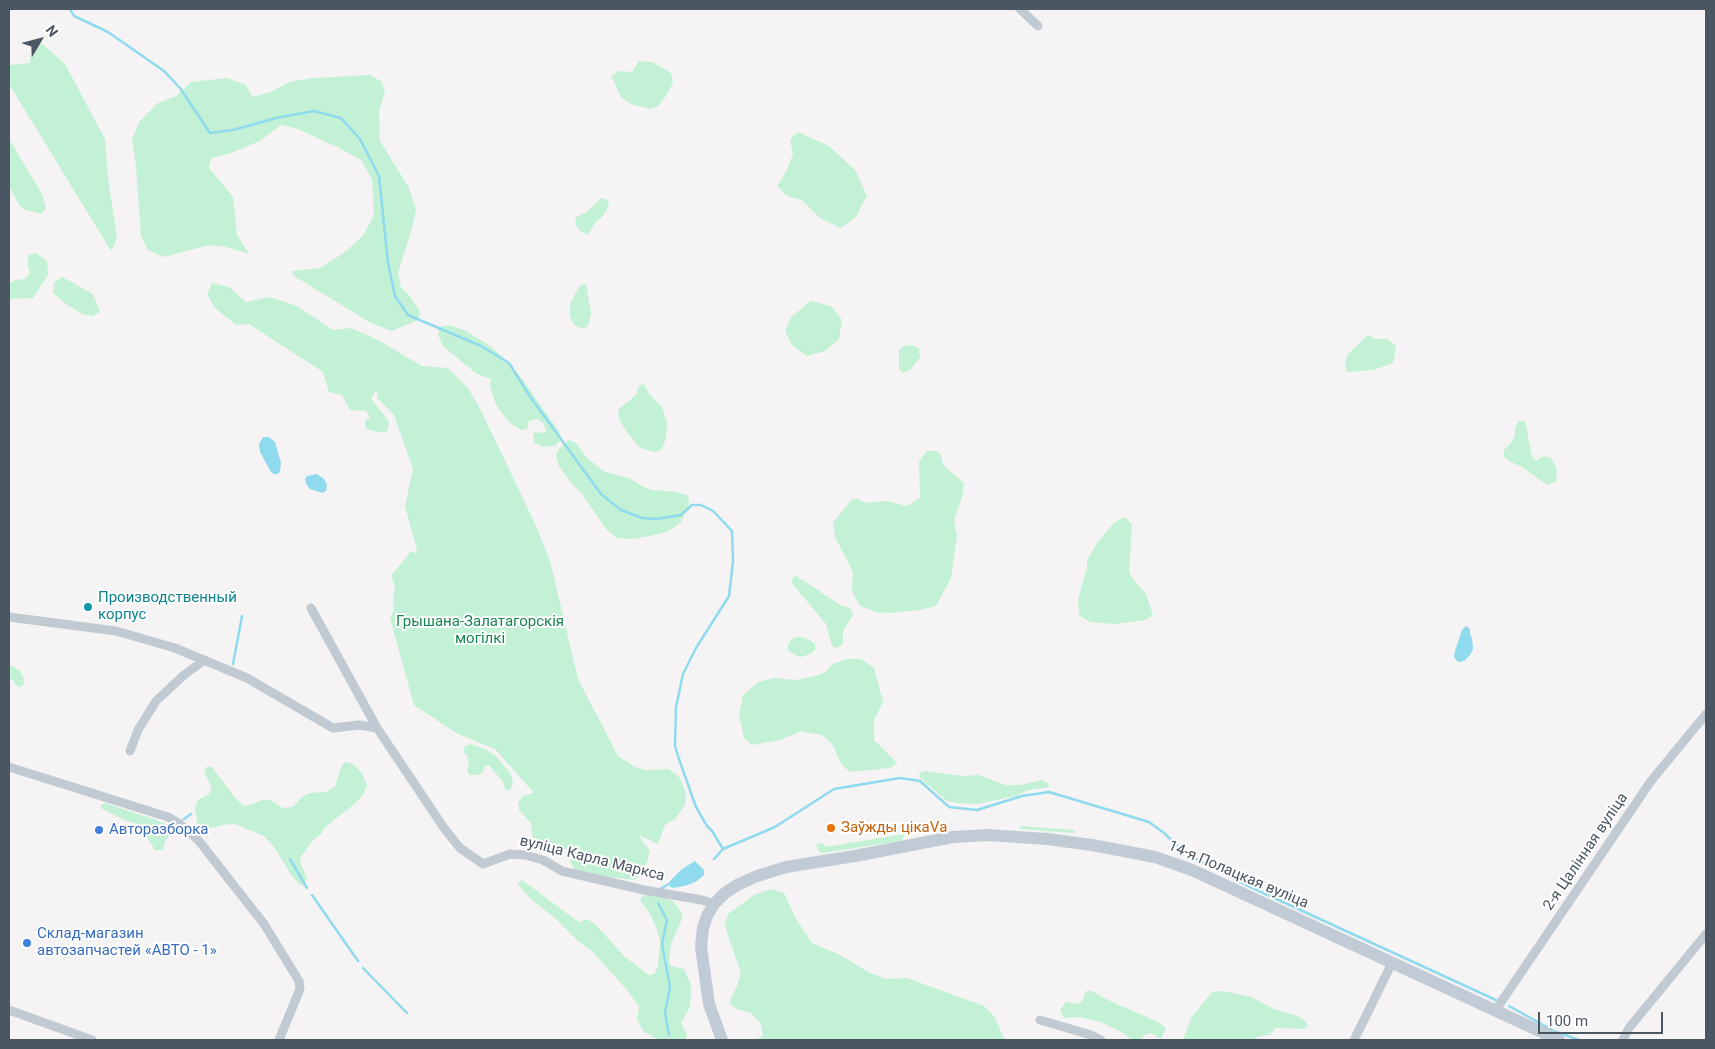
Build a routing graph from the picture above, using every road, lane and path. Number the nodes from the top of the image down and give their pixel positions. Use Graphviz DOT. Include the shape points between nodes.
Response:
graph roads {
  1 [pos="1020,9"];
  2 [pos="1038,26"];
  3 [pos="311,608"];
  4 [pos="9,617"];
  5 [pos="203,660"];
  6 [pos="1706,714"];
  7 [pos="377,728"];
  8 [pos="130,751"];
  9 [pos="9,767"];
  10 [pos="714,904"];
  11 [pos="1706,934"];
  12 [pos="1392,963"];
  13 [pos="9,1010"];
  14 [pos="1495,1011"];
  15 [pos="1040,1020"];
  16 [pos="92,1040"];
  17 [pos="279,1040"];
  18 [pos="722,1040"];
  19 [pos="1101,1040"];
  20 [pos="1354,1040"];
  21 [pos="1559,1040"];
  22 [pos="1623,1040"];
  1 -- 2 [label="street"];
  3 -- 7 [label="street, вуліца Карла Маркса"];
  4 -- 5 [label="street" via="116,631 175,648"];
  5 -- 7 [label="street" via="247,678 333,728 359,725"];
  5 -- 8 [label="street" via="156,702 138,730"];
  6 -- 14 [label="street, 2-я Цалінная вуліца" via="1651,781"];
  7 -- 10 [label="street, вуліца Карла Маркса" via="444,828 460,848 484,864 510,854 525,855 543,860 562,871"];
  9 -- 17 [label="street" via="168,816 198,841 264,924 299,981 300,990"];
  10 -- 12 [label="main road, 14-я Полацкая вуліца" via="737,885 786,867 952,837 987,835 1047,839 1155,857 1192,870"];
  10 -- 18 [label="main road" via="703,928 700,947 709,1004"];
  11 -- 22 [label="street" via="1629,1028"];
  12 -- 14 [label="main road, 14-я Полацкая вуліца"];
  12 -- 20 [label="street"];
  13 -- 16 [label="street"];
  14 -- 21 [label="main road, 14-я Полацкая вуліца"];
  15 -- 19 [label="street"];
}
